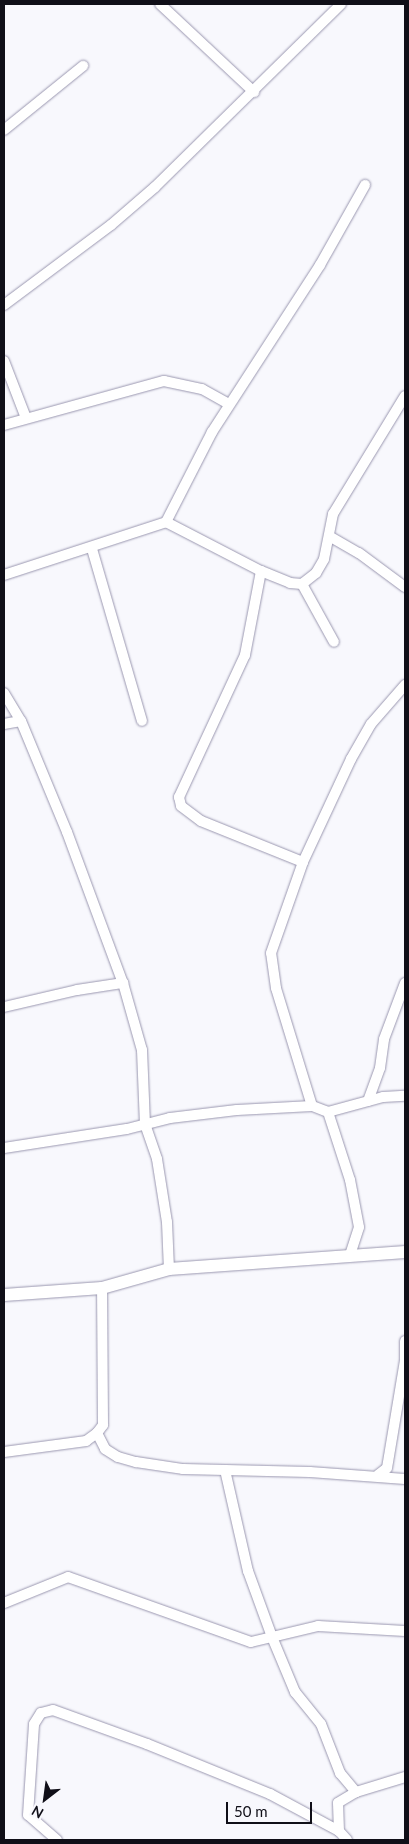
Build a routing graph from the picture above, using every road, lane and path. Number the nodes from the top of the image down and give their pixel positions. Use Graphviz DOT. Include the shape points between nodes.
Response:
graph roads {
  1 [pos="160,4"];
  2 [pos="341,4"];
  3 [pos="83,66"];
  4 [pos="254,92"];
  5 [pos="4,130"];
  6 [pos="365,185"];
  7 [pos="4,305"];
  8 [pos="4,361"];
  9 [pos="404,401"];
  10 [pos="229,404"];
  11 [pos="26,418"];
  12 [pos="4,425"];
  13 [pos="166,522"];
  14 [pos="329,536"];
  15 [pos="92,549"];
  16 [pos="261,571"];
  17 [pos="4,575"];
  18 [pos="302,584"];
  19 [pos="405,587"];
  20 [pos="334,642"];
  21 [pos="405,685"];
  22 [pos="4,693"];
  23 [pos="21,721"];
  24 [pos="142,721"];
  25 [pos="4,724"];
  26 [pos="303,862"];
  27 [pos="123,983"];
  28 [pos="405,983"];
  29 [pos="4,1007"];
  30 [pos="405,1096"];
  31 [pos="368,1101"];
  32 [pos="312,1106"];
  33 [pos="328,1112"];
  34 [pos="145,1124"];
  35 [pos="4,1148"];
  36 [pos="405,1252"];
  37 [pos="350,1255"];
  38 [pos="170,1269"];
  39 [pos="102,1288"];
  40 [pos="4,1296"];
  41 [pos="405,1341"];
  42 [pos="405,1360"];
  43 [pos="97,1433"];
  44 [pos="4,1452"];
  45 [pos="225,1470"];
  46 [pos="378,1475"];
  47 [pos="405,1479"];
  48 [pos="4,1603"];
  49 [pos="405,1631"];
  50 [pos="272,1637"];
  51 [pos="405,1778"];
  52 [pos="356,1792"];
  53 [pos="339,1831"];
  54 [pos="57,1840"];
  55 [pos="347,1840"];
  1 -- 4 [label="street"];
  2 -- 4 [label="street"];
  3 -- 5 [label="street"];
  4 -- 7 [label="street" via="126,212"];
  6 -- 10 [label="street" via="320,265"];
  8 -- 11 [label="street"];
  9 -- 14 [label="street" via="333,514"];
  10 -- 11 [label="street" via="183,382 164,381"];
  10 -- 13 [label="street"];
  11 -- 12 [label="street"];
  13 -- 15 [label="street"];
  13 -- 16 [label="street"];
  14 -- 18 [label="street" via="324,559 316,573"];
  14 -- 19 [label="street" via="359,553"];
  15 -- 17 [label="street"];
  15 -- 24 [label="street"];
  16 -- 18 [label="street" via="290,583"];
  16 -- 26 [label="street" via="246,655 179,797 181,806 201,821"];
  18 -- 20 [label="street"];
  21 -- 26 [label="street" via="371,724"];
  22 -- 23 [label="street"];
  23 -- 25 [label="street"];
  23 -- 27 [label="street"];
  26 -- 32 [label="street" via="272,953 276,988"];
  27 -- 29 [label="street"];
  27 -- 34 [label="street" via="142,1050"];
  28 -- 31 [label="street" via="384,1038 380,1068"];
  30 -- 31 [label="street"];
  31 -- 33 [label="street"];
  32 -- 33 [label="street"];
  32 -- 34 [label="street" via="237,1110"];
  33 -- 37 [label="street" via="350,1180 359,1227"];
  34 -- 35 [label="street"];
  34 -- 38 [label="street" via="157,1159 167,1222"];
  36 -- 37 [label="street"];
  37 -- 38 [label="street"];
  38 -- 39 [label="street"];
  39 -- 40 [label="street"];
  39 -- 43 [label="street" via="103,1425"];
  41 -- 42 [label="street"];
  42 -- 46 [label="street" via="387,1468"];
  43 -- 44 [label="street" via="86,1441"];
  43 -- 45 [label="street" via="105,1449 118,1457 183,1469"];
  45 -- 46 [label="street"];
  45 -- 50 [label="street" via="248,1571"];
  46 -- 47 [label="street"];
  48 -- 50 [label="street" via="68,1577 251,1642"];
  49 -- 50 [label="street" via="318,1626"];
  50 -- 52 [label="street" via="295,1692 321,1724 340,1773"];
  51 -- 52 [label="street"];
  52 -- 53 [label="street" via="338,1803"];
  53 -- 54 [label="street" via="270,1794 53,1710 41,1713 34,1724 28,1815"];
  53 -- 55 [label="street"];
}
